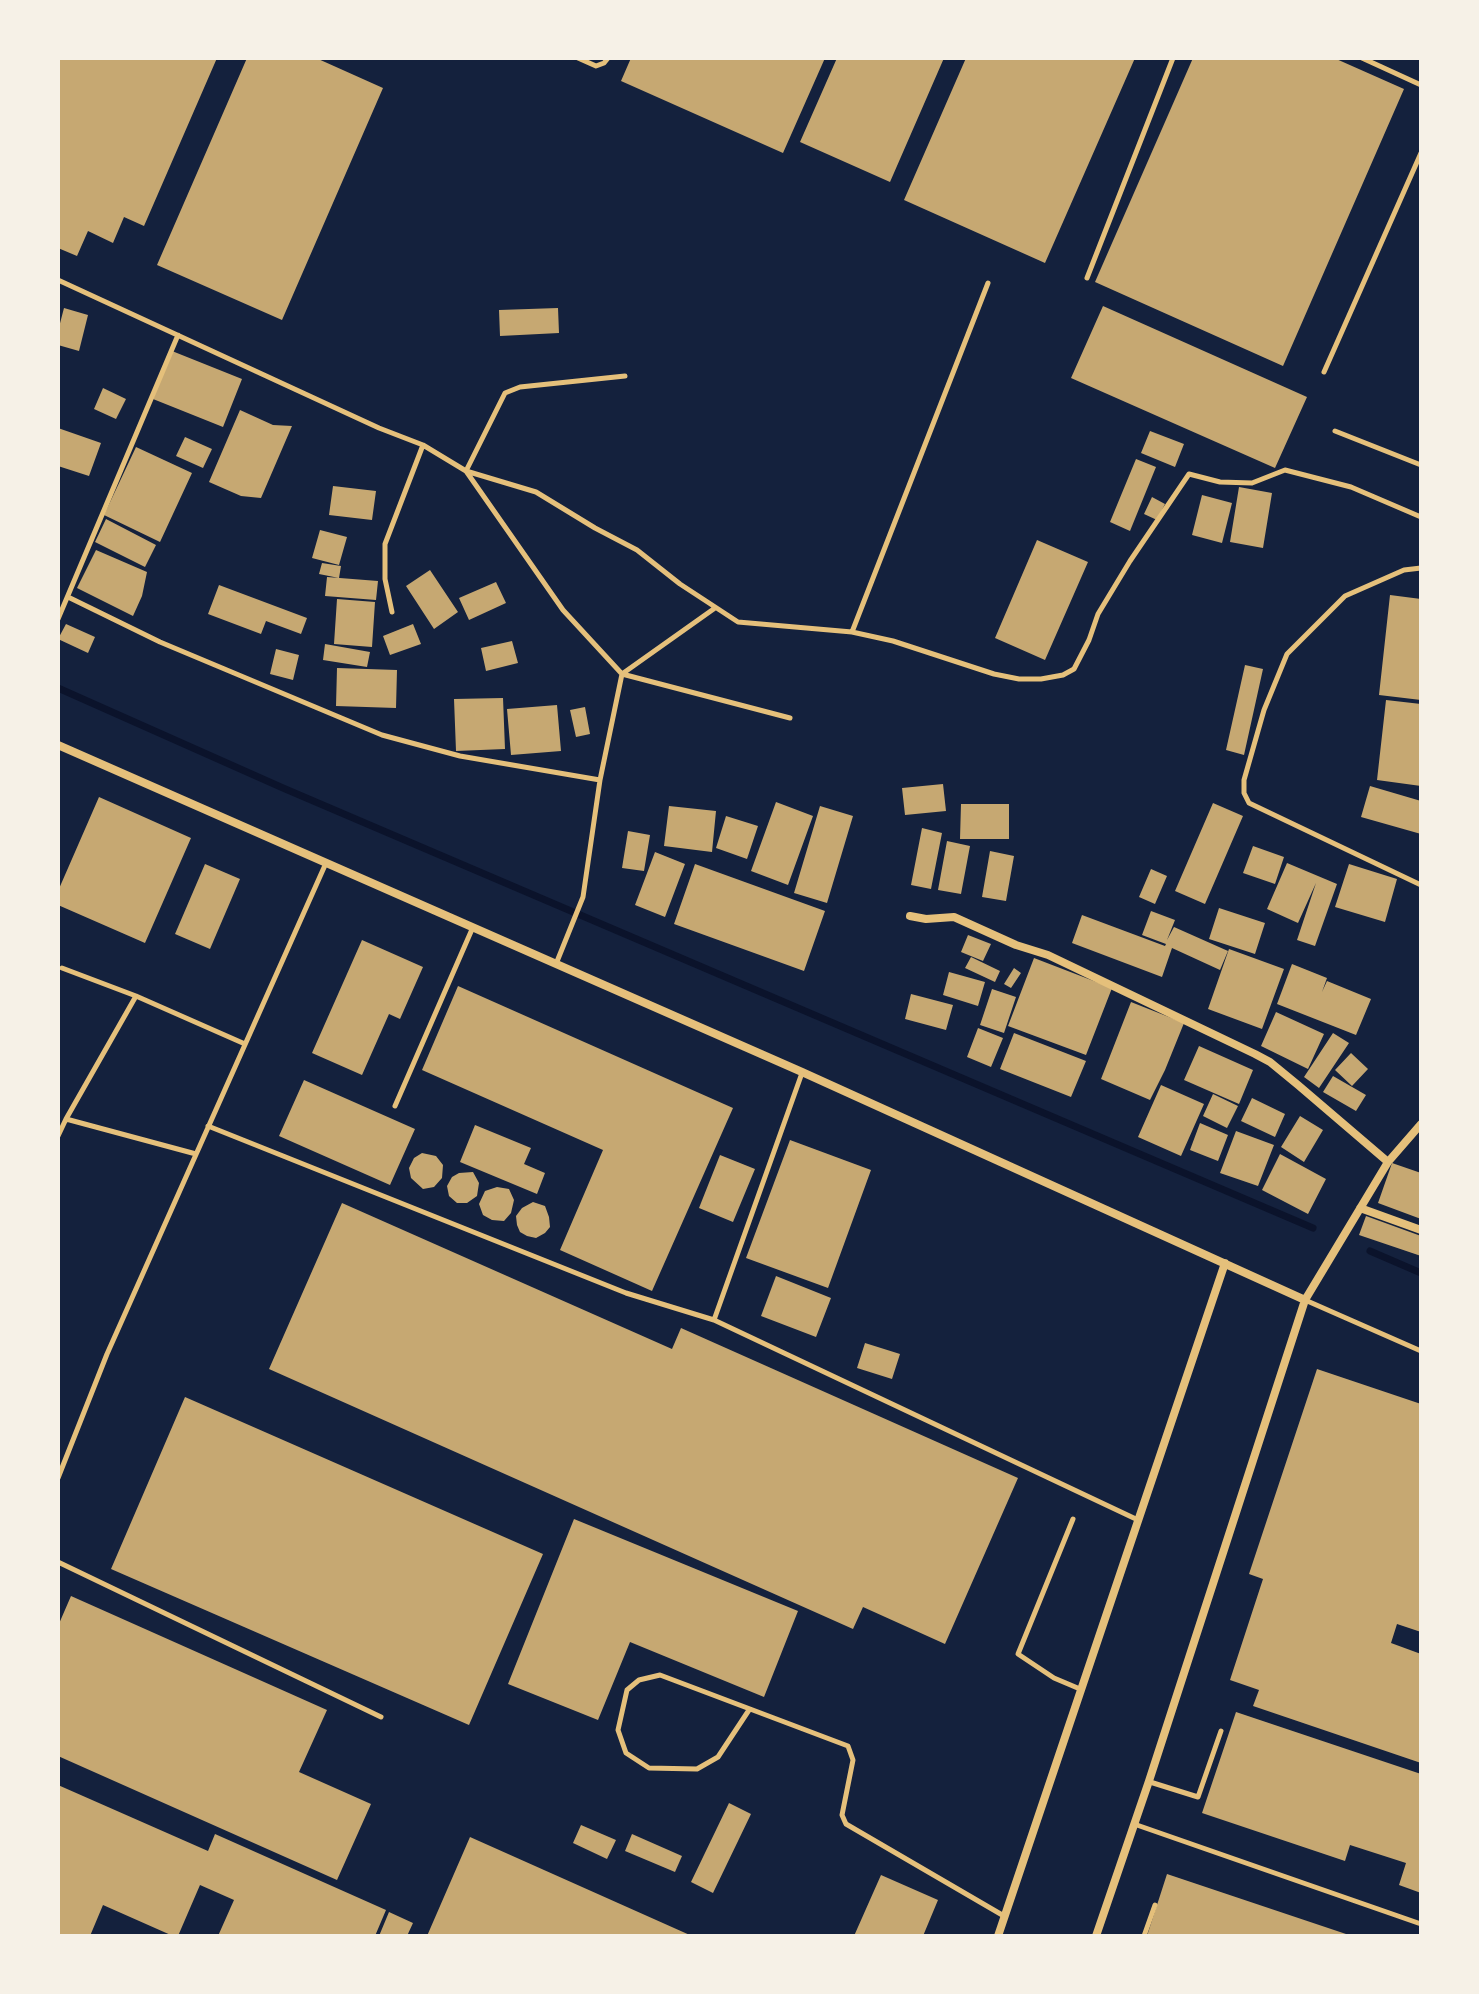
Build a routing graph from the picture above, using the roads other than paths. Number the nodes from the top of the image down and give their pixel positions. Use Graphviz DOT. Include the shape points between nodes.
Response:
graph roads {
  1 [pos="578,58"];
  2 [pos="608,58"];
  3 [pos="1173,58"];
  4 [pos="1362,58"];
  5 [pos="1421,85"];
  6 [pos="1421,153"];
  7 [pos="1087,278"];
  8 [pos="58,280"];
  9 [pos="988,283"];
  10 [pos="178,335"];
  11 [pos="1324,372"];
  12 [pos="625,376"];
  13 [pos="1335,431"];
  14 [pos="423,445"];
  15 [pos="1421,465"];
  16 [pos="466,471"];
  17 [pos="1421,517"];
  18 [pos="1421,568"];
  19 [pos="68,597"];
  20 [pos="715,608"];
  21 [pos="392,612"];
  22 [pos="58,619"];
  23 [pos="852,632"];
  24 [pos="622,674"];
  25 [pos="790,718"];
  26 [pos="58,745"];
  27 [pos="600,780"];
  28 [pos="326,863"];
  29 [pos="1421,885"];
  30 [pos="910,916"];
  31 [pos="473,927"];
  32 [pos="556,964"];
  33 [pos="62,968"];
  34 [pos="136,996"];
  35 [pos="245,1044"];
  36 [pos="802,1072"];
  37 [pos="395,1106"];
  38 [pos="66,1119"];
  39 [pos="1421,1124"];
  40 [pos="208,1126"];
  41 [pos="58,1136"];
  42 [pos="196,1154"];
  43 [pos="1388,1162"];
  44 [pos="1360,1208"];
  45 [pos="1421,1230"];
  46 [pos="1225,1263"];
  47 [pos="1305,1300"];
  48 [pos="714,1320"];
  49 [pos="1421,1351"];
  50 [pos="58,1478"];
  51 [pos="1073,1519"];
  52 [pos="1138,1520"];
  53 [pos="58,1562"];
  54 [pos="1081,1690"];
  55 [pos="749,1710"];
  56 [pos="381,1717"];
  57 [pos="1221,1731"];
  58 [pos="1149,1781"];
  59 [pos="1134,1824"];
  60 [pos="1155,1905"];
  61 [pos="1005,1917"];
  62 [pos="1421,1924"];
  63 [pos="998,1936"];
  64 [pos="1096,1936"];
  65 [pos="1144,1936"];
  1 -- 2 [label="lane" via="596,66"];
  3 -- 7 [label="lane"];
  4 -- 5 [label="lane"];
  6 -- 11 [label="lane"];
  8 -- 10 [label="lane"];
  9 -- 23 [label="lane"];
  10 -- 14 [label="lane"];
  10 -- 19 [label="lane"];
  12 -- 16 [label="lane" via="505,393"];
  13 -- 15 [label="lane"];
  14 -- 16 [label="lane"];
  14 -- 21 [label="lane" via="385,544"];
  16 -- 20 [label="lane" via="536,492 637,550"];
  16 -- 24 [label="lane" via="563,610"];
  17 -- 23 [label="lane" via="1351,487 1285,470 1252,483 1189,474 1098,614 1074,669 1063,675 1019,679 994,674"];
  18 -- 29 [label="lane" via="1404,570 1345,596 1287,654 1264,710 1244,793 1249,803"];
  19 -- 22 [label="lane"];
  19 -- 27 [label="lane" via="160,642 382,735 460,756"];
  20 -- 23 [label="lane" via="738,622"];
  20 -- 24 [label="lane"];
  24 -- 25 [label="lane"];
  24 -- 27 [label="lane"];
  26 -- 28 [label="street"];
  27 -- 32 [label="lane" via="583,897"];
  28 -- 31 [label="street"];
  28 -- 35 [label="lane"];
  30 -- 43 [label="street" via="954,917 1048,955 1255,1054"];
  31 -- 32 [label="street"];
  31 -- 37 [label="lane"];
  32 -- 36 [label="street"];
  33 -- 34 [label="lane"];
  34 -- 35 [label="lane"];
  34 -- 38 [label="lane"];
  35 -- 40 [label="lane"];
  36 -- 46 [label="street"];
  36 -- 48 [label="lane"];
  38 -- 41 [label="lane"];
  38 -- 42 [label="lane"];
  39 -- 43 [label="street"];
  40 -- 42 [label="lane"];
  40 -- 48 [label="lane" via="626,1293"];
  42 -- 50 [label="lane"];
  43 -- 44 [label="street"];
  44 -- 45 [label="street"];
  44 -- 47 [label="street"];
  46 -- 47 [label="street"];
  46 -- 52 [label="street"];
  47 -- 49 [label="lane"];
  47 -- 58 [label="street"];
  48 -- 52 [label="lane"];
  51 -- 54 [label="lane" via="1018,1654"];
  52 -- 54 [label="street"];
  53 -- 56 [label="lane"];
  54 -- 61 [label="street"];
  55 -- 55 [label="lane" via="718,1757 697,1769 649,1768 626,1753 618,1730 627,1690 639,1680 660,1675"];
  55 -- 61 [label="lane" via="848,1746 853,1760 842,1815 846,1824"];
  57 -- 58 [label="lane" via="1198,1797"];
  58 -- 59 [label="street"];
  59 -- 62 [label="lane"];
  59 -- 64 [label="street"];
  60 -- 65 [label="lane"];
  61 -- 63 [label="street"];
}
